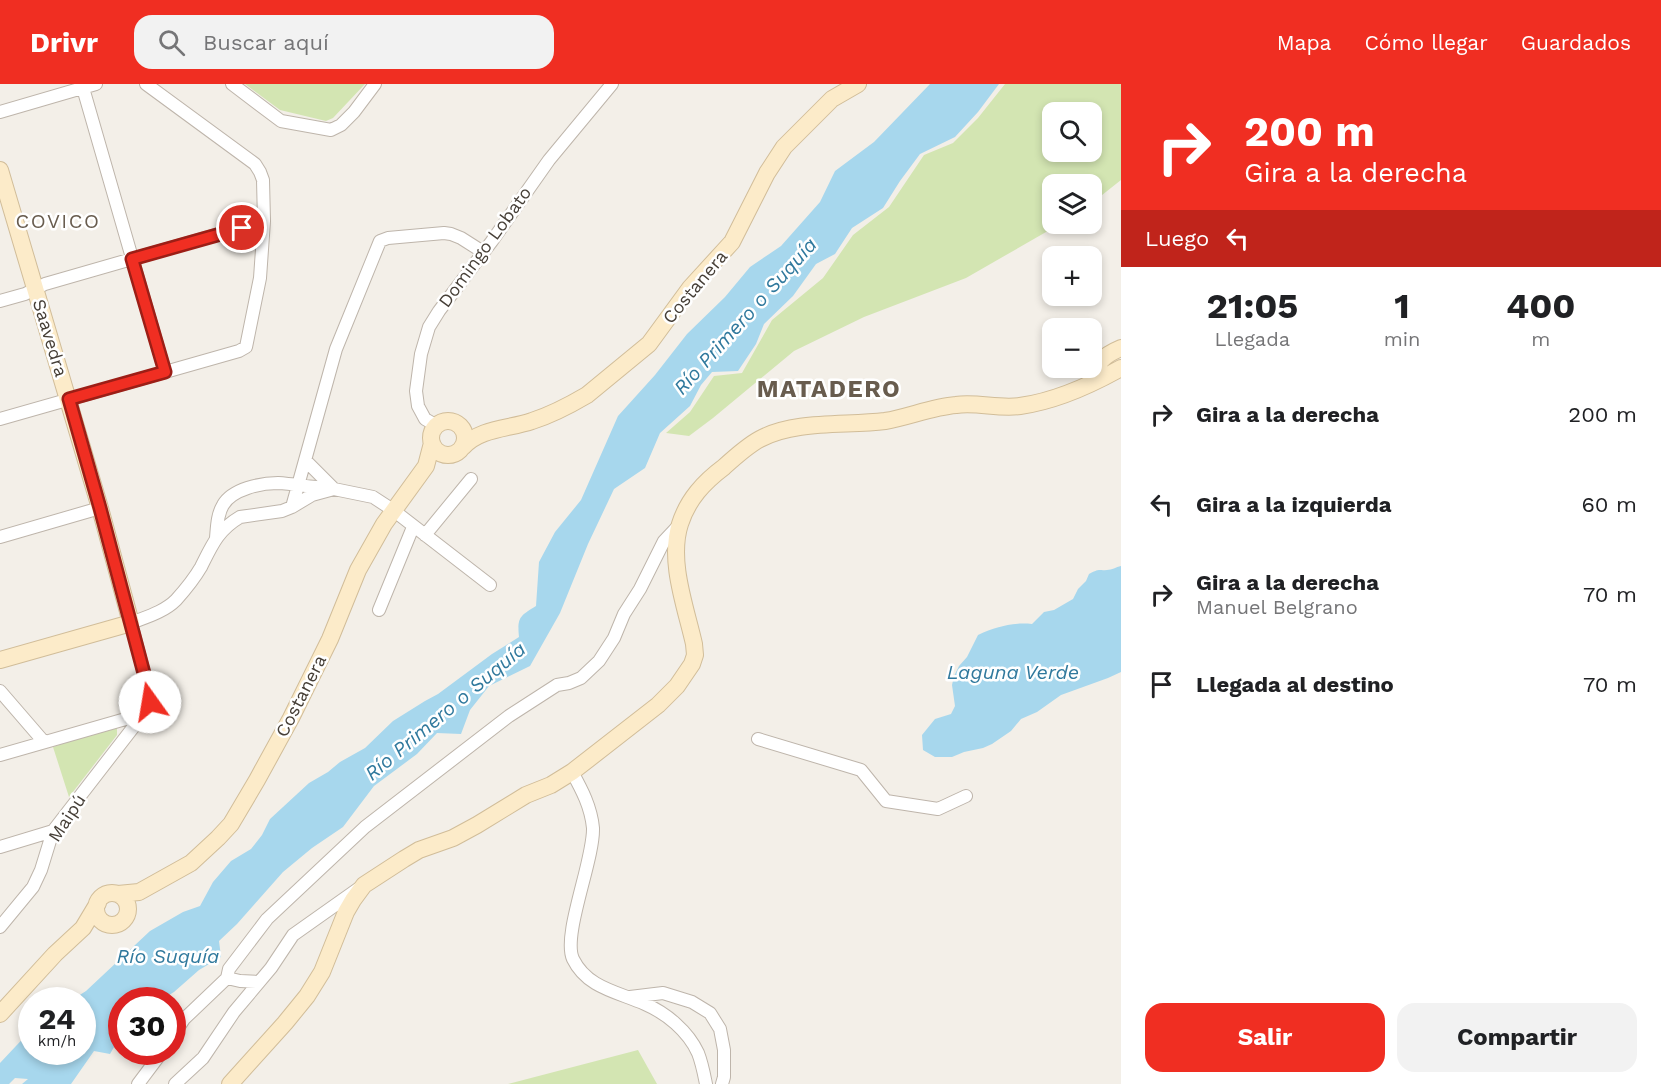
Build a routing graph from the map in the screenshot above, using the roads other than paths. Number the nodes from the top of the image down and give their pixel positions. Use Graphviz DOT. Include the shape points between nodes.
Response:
graph roads {
  1 [pos="96,84"];
  2 [pos="146,84"];
  3 [pos="232,84"];
  4 [pos="375,84"];
  5 [pos="612,84"];
  6 [pos="858,84"];
  7 [pos="83,88"];
  8 [pos="0,112"];
  9 [pos="0,170"];
  10 [pos="264,221"];
  11 [pos="483,252"];
  12 [pos="132,259"];
  13 [pos="35,288"];
  14 [pos="0,301"];
  15 [pos="1121,348"];
  16 [pos="1121,368"];
  17 [pos="165,372"];
  18 [pos="1092,382"];
  19 [pos="69,399"];
  20 [pos="0,419"];
  21 [pos="436,426"];
  22 [pos="461,426"];
  23 [pos="484,432"];
  24 [pos="432,443"];
  25 [pos="456,451"];
  26 [pos="305,460"];
  27 [pos="426,466"];
  28 [pos="471,479"];
  29 [pos="297,486"];
  30 [pos="334,489"];
  31 [pos="292,507"];
  32 [pos="100,508"];
  33 [pos="393,510"];
  34 [pos="680,524"];
  35 [pos="413,527"];
  36 [pos="425,535"];
  37 [pos="0,537"];
  38 [pos="216,538"];
  39 [pos="490,585"];
  40 [pos="379,610"];
  41 [pos="130,623"];
  42 [pos="0,660"];
  43 [pos="0,691"];
  44 [pos="143,714"];
  45 [pos="758,739"];
  46 [pos="44,742"];
  47 [pos="0,755"];
  48 [pos="572,772"];
  49 [pos="966,796"];
  50 [pos="53,831"];
  51 [pos="0,847"];
  52 [pos="364,885"];
  53 [pos="139,892"];
  54 [pos="118,894"];
  55 [pos="98,903"];
  56 [pos="128,910"];
  57 [pos="108,924"];
  58 [pos="0,927"];
  59 [pos="83,928"];
  60 [pos="227,978"];
  61 [pos="259,982"];
  62 [pos="626,998"];
  63 [pos="0,1014"];
  64 [pos="186,1017"];
  65 [pos="152,1065"];
  66 [pos="138,1084"];
  67 [pos="175,1084"];
  68 [pos="230,1084"];
  69 [pos="706,1084"];
  70 [pos="722,1084"];
  1 -- 7 [label="street"];
  2 -- 10 [label="street" via="255,164 263,180"];
  3 -- 4 [label="street" via="281,121 331,130 354,112"];
  5 -- 11 [label="street, Domingo Lobato" via="549,160"];
  6 -- 23 [label="street, Costanera" via="832,99 784,147 732,242 690,288 649,344 578,401 530,422"];
  7 -- 8 [label="street"];
  7 -- 12 [label="street"];
  9 -- 13 [label="street, Saavedra"];
  10 -- 12 [label="street"];
  10 -- 17 [label="street" via="260,278 246,347"];
  11 -- 21 [label="street, Domingo Lobato" via="429,327 421,354 418,406 425,419"];
  11 -- 26 [label="street" via="444,233 380,241 336,349"];
  12 -- 13 [label="street"];
  12 -- 17 [label="street"];
  13 -- 14 [label="street"];
  13 -- 19 [label="street, Saavedra"];
  15 -- 18 [label="street" via="1100,361"];
  16 -- 18 [label="street"];
  17 -- 19 [label="street"];
  18 -- 34 [label="street" via="1063,396 1019,406 957,405 886,421 791,429 762,438 702,485"];
  19 -- 20 [label="street"];
  19 -- 32 [label="street, Saavedra"];
  21 -- 22 [label="street, Costanera" via="446,421"];
  21 -- 24 [label="street, Costanera"];
  22 -- 23 [label="street, Costanera"];
  22 -- 25 [label="street" via="465,436"];
  23 -- 25 [label="street, Costanera"];
  24 -- 25 [label="street" via="438,452"];
  24 -- 27 [label="street, Costanera"];
  25 -- 27 [label="street, Costanera"];
  26 -- 29 [label="street"];
  26 -- 30 [label="street"];
  27 -- 33 [label="street, Costanera"];
  28 -- 36 [label="street"];
  29 -- 30 [label="street"];
  29 -- 31 [label="street"];
  29 -- 38 [label="street" via="279,483 235,494 219,514"];
  30 -- 31 [label="street" via="312,495"];
  30 -- 33 [label="street" via="373,497"];
  31 -- 38 [label="street" via="240,517"];
  32 -- 37 [label="street"];
  32 -- 41 [label="street, Saavedra"];
  33 -- 35 [label="street"];
  33 -- 53 [label="street, Costanera" via="358,570 291,718 237,814 191,863"];
  34 -- 48 [label="street" via="678,576 694,644 692,664 683,680 658,705"];
  34 -- 60 [label="street" via="664,541 599,661 581,678 557,685 509,716 365,827 267,919 229,969"];
  35 -- 36 [label="street"];
  35 -- 40 [label="street"];
  36 -- 39 [label="street"];
  38 -- 41 [label="street" via="199,569 167,608"];
  41 -- 42 [label="street"];
  41 -- 44 [label="street, Saavedra" via="150,696"];
  43 -- 46 [label="street"];
  44 -- 46 [label="street"];
  44 -- 50 [label="street, Maipú"];
  45 -- 49 [label="street" via="861,770 886,801 938,809"];
  46 -- 47 [label="street"];
  48 -- 52 [label="street" via="461,834 404,858"];
  48 -- 62 [label="street" via="588,803 593,827 571,939 572,957 585,977"];
  50 -- 51 [label="street"];
  50 -- 58 [label="street, Maipú" via="33,887"];
  52 -- 61 [label="street" via="293,935"];
  52 -- 68 [label="street" via="352,900 322,972 307,996"];
  53 -- 54 [label="street, Costanera"];
  53 -- 56 [label="street, Costanera"];
  54 -- 55 [label="street, Costanera" via="108,893"];
  54 -- 56 [label="street"];
  55 -- 57 [label="street" via="99,917"];
  55 -- 59 [label="street"];
  56 -- 57 [label="street, Costanera" via="119,923"];
  57 -- 59 [label="street, Costanera"];
  59 -- 63 [label="street"];
  60 -- 61 [label="street"];
  60 -- 64 [label="street"];
  61 -- 67 [label="street" via="203,1058"];
  62 -- 69 [label="street" via="652,1007 673,1021 698,1053"];
  62 -- 70 [label="street" via="663,993 692,1002 710,1013 720,1029 724,1050"];
  65 -- 66 [label="street"];
}
